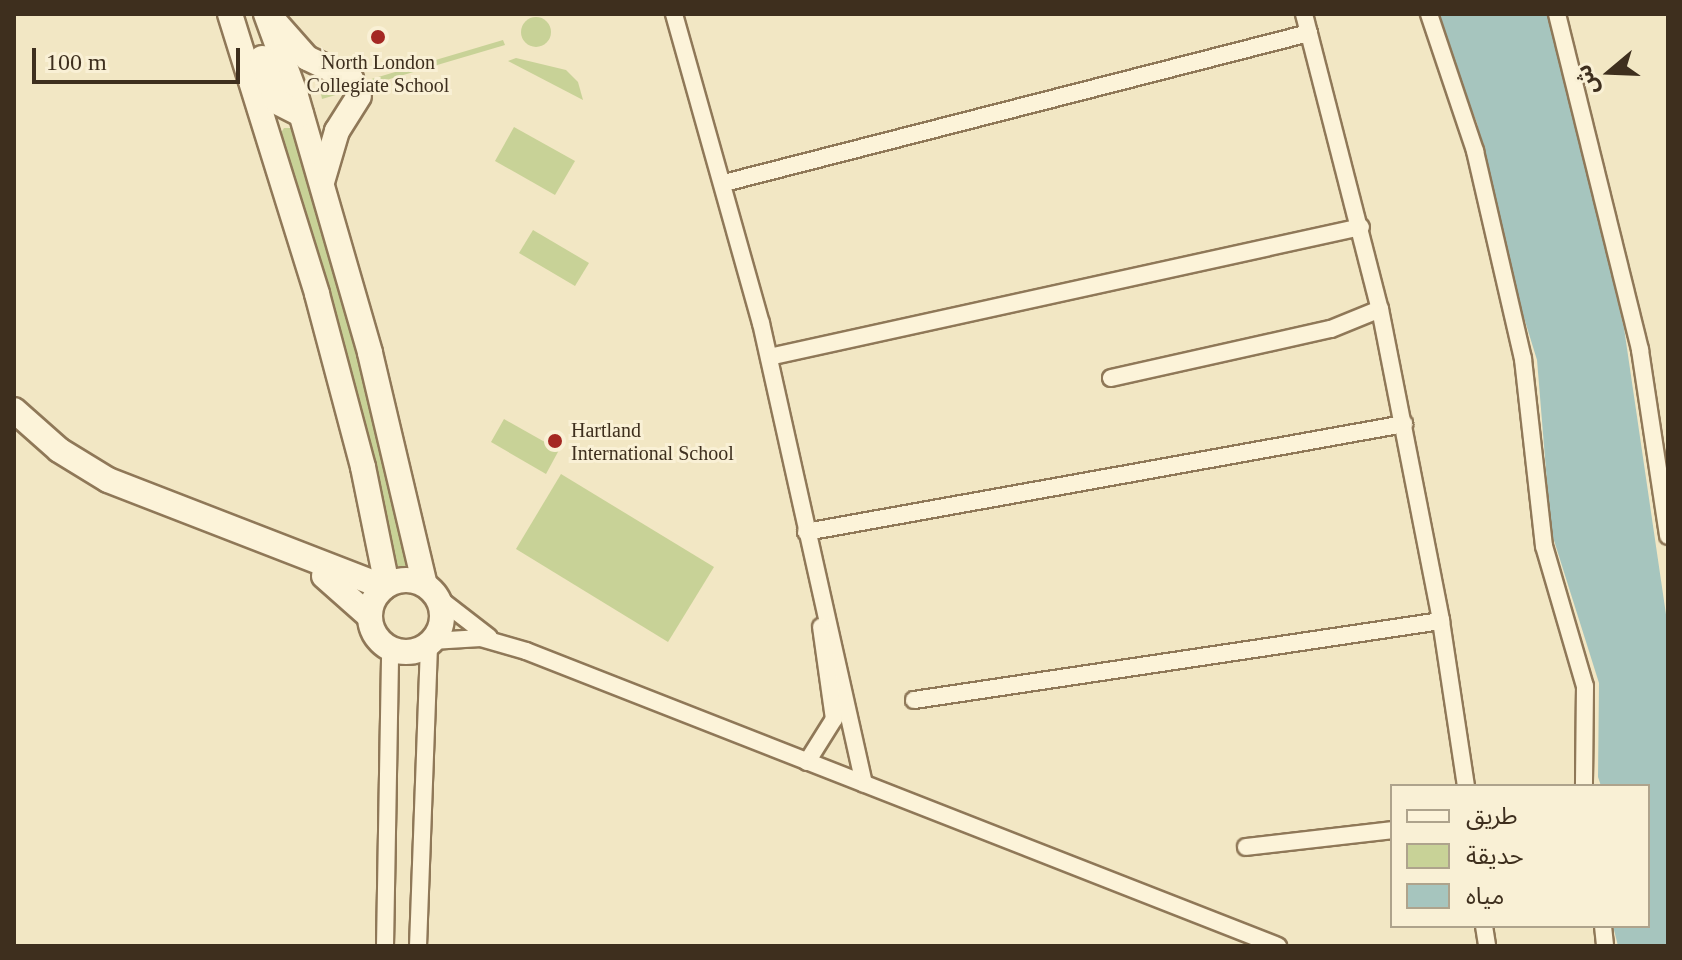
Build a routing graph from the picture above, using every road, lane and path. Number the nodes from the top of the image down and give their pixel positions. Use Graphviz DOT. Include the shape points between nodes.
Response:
graph roads {
  1 [pos="230,14"];
  2 [pos="246,14"];
  3 [pos="267,14"];
  4 [pos="674,14"];
  5 [pos="1304,14"];
  6 [pos="1429,14"];
  7 [pos="1557,14"];
  8 [pos="1309,33"];
  9 [pos="280,109"];
  10 [pos="724,183"];
  11 [pos="321,184"];
  12 [pos="1361,227"];
  13 [pos="1380,309"];
  14 [pos="769,357"];
  15 [pos="1111,378"];
  16 [pos="14,410"];
  17 [pos="14,421"];
  18 [pos="1404,424"];
  19 [pos="806,532"];
  20 [pos="1668,536"];
  21 [pos="386,586"];
  22 [pos="431,591"];
  23 [pos="820,598"];
  24 [pos="369,616"];
  25 [pos="1441,621"];
  26 [pos="493,640"];
  27 [pos="430,643"];
  28 [pos="390,649"];
  29 [pos="914,700"];
  30 [pos="807,762"];
  31 [pos="864,784"];
  32 [pos="1466,784"];
  33 [pos="1584,784"];
  34 [pos="1390,830"];
  35 [pos="1246,847"];
  36 [pos="385,946"];
  37 [pos="418,946"];
  38 [pos="1278,946"];
  1 -- 9 [label="street"];
  2 -- 9 [label="street"];
  3 -- 9 [label="street"];
  3 -- 11 [label="street" via="307,58 355,88"];
  4 -- 10 [label="street"];
  5 -- 8 [label="street"];
  6 -- 33 [label="street" via="1475,151 1523,359 1544,546 1585,686"];
  7 -- 20 [label="street" via="1640,350"];
  8 -- 10 [label="street"];
  8 -- 12 [label="street"];
  9 -- 11 [label="street"];
  9 -- 21 [label="street"];
  10 -- 14 [label="street"];
  11 -- 22 [label="street"];
  12 -- 13 [label="street"];
  12 -- 14 [label="street"];
  13 -- 15 [label="street" via="1331,329"];
  13 -- 18 [label="street"];
  14 -- 19 [label="street"];
  16 -- 21 [label="street" via="59,450 108,480"];
  17 -- 24 [label="street" via="56,461 91,484 316,571 345,590"];
  18 -- 19 [label="street"];
  18 -- 25 [label="street"];
  19 -- 23 [label="street"];
  21 -- 22 [label="street" via="410,580"];
  21 -- 24 [label="street"];
  22 -- 26 [label="street"];
  22 -- 27 [label="street" via="442,620"];
  23 -- 30 [label="street" via="834,719"];
  23 -- 31 [label="street" via="832,626"];
  24 -- 28 [label="street" via="375,636"];
  25 -- 29 [label="street"];
  25 -- 32 [label="street"];
  26 -- 27 [label="street"];
  26 -- 30 [label="street"];
  27 -- 28 [label="street" via="410,652"];
  27 -- 37 [label="street"];
  28 -- 36 [label="street"];
  30 -- 31 [label="street"];
  31 -- 38 [label="street"];
  34 -- 35 [label="street"];
}
